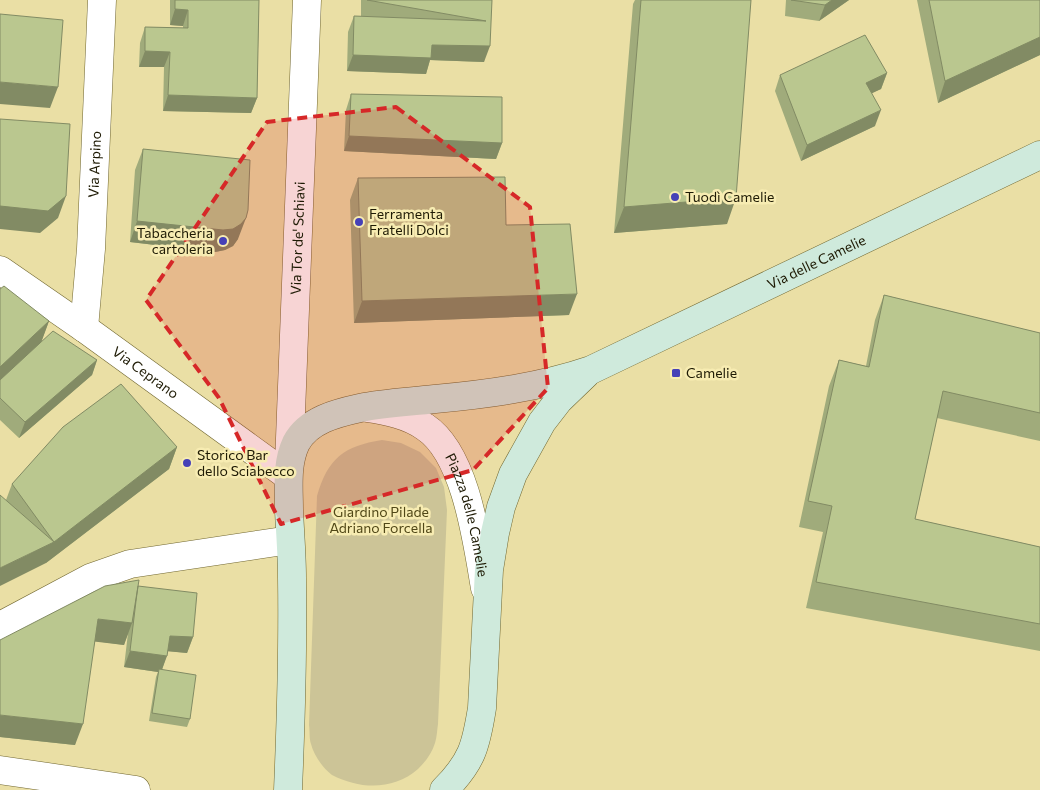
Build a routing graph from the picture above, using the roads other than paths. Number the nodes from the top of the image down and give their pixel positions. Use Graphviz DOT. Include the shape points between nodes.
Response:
graph roads {
  1 [pos="102,0"];
  2 [pos="307,0"];
  3 [pos="1040,155"];
  4 [pos="0,270"];
  5 [pos="84,328"];
  6 [pos="591,370"];
  7 [pos="407,402"];
  8 [pos="362,408"];
  9 [pos="288,476"];
  10 [pos="290,540"];
  11 [pos="487,599"];
  12 [pos="0,626"];
  13 [pos="0,770"];
  14 [pos="136,790"];
  15 [pos="288,790"];
  16 [pos="444,790"];
  1 -- 5 [label="street, Via Arpino" via="91,249"];
  2 -- 9 [label="street, Via Tor de' Schiavi"];
  3 -- 6 [label="street, Via delle Camelie"];
  4 -- 5 [label="street, Via Ceprano"];
  5 -- 9 [label="street, Via Ceprano"];
  6 -- 7 [label="street, Via delle Camelie" via="524,388"];
  6 -- 11 [label="street, Via delle Camelie" via="550,412 513,474 497,521"];
  7 -- 8 [label="street, Piazza delle Camelie"];
  8 -- 9 [label="street, Piazza delle Camelie" via="326,418 306,431 292,452"];
  8 -- 11 [label="street, Piazza delle Camelie" via="387,411 424,426 448,452 465,495"];
  9 -- 10 [label="street, Piazza delle Camelie"];
  10 -- 12 [label="street" via="130,564 90,578"];
  10 -- 15 [label="street, Piazza delle Camelie" via="292,672"];
  11 -- 16 [label="street, Piazza delle Camelie" via="479,729 467,762"];
  13 -- 14 [label="street"];
}
